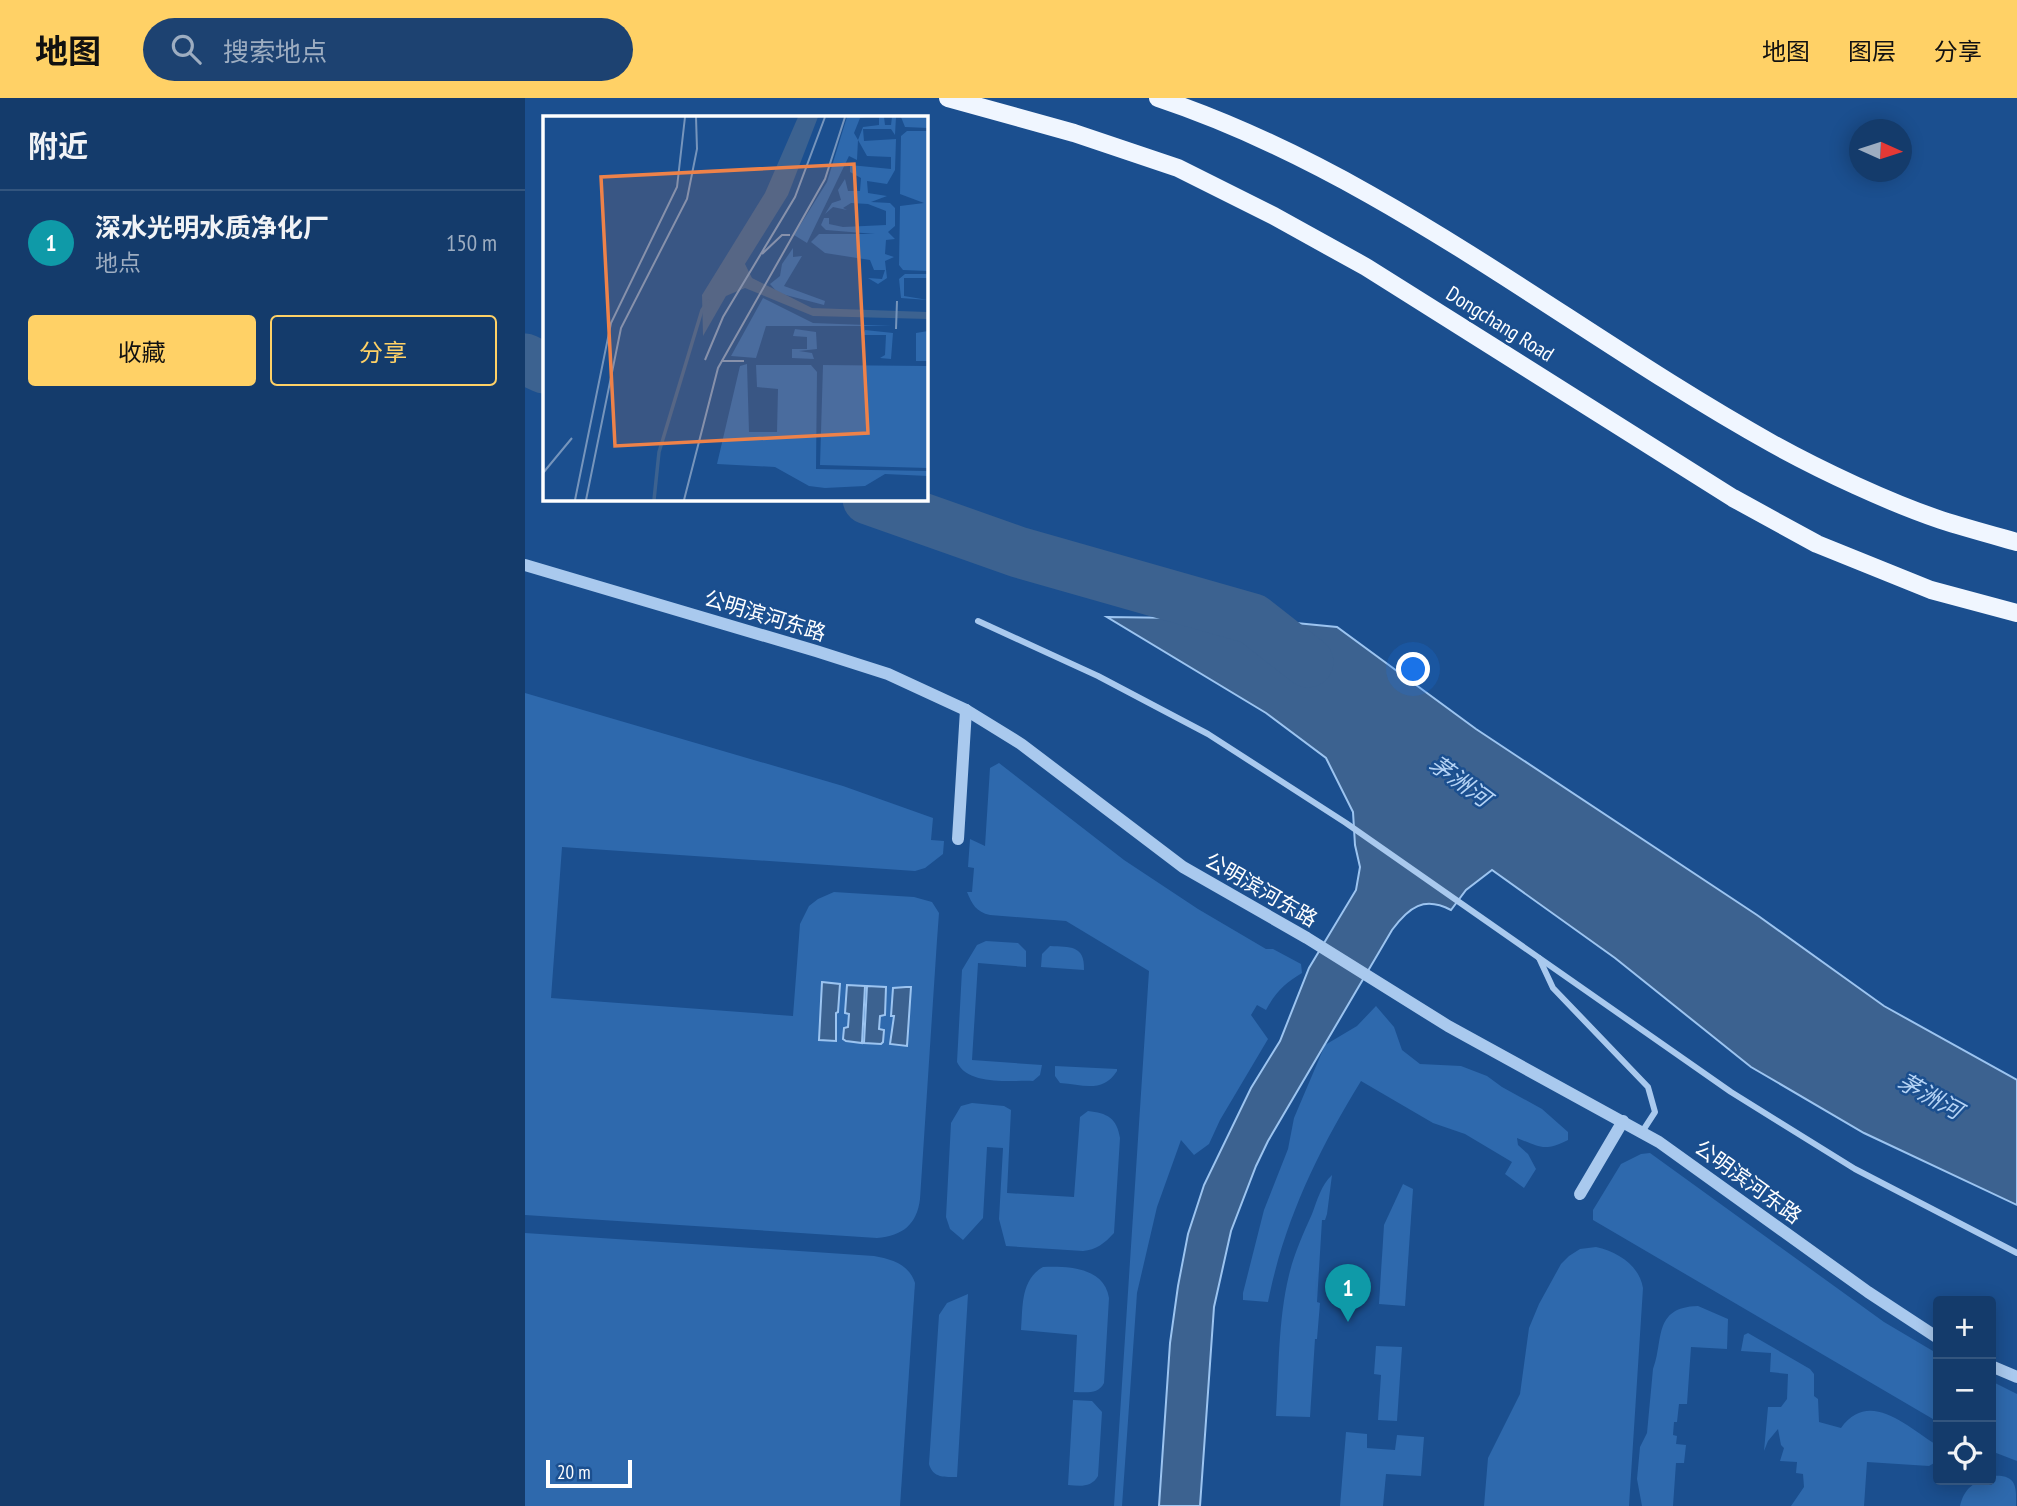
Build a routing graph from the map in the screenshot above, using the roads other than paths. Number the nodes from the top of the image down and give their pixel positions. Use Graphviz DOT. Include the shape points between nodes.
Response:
graph roads {
  1 [pos="948,98"];
  2 [pos="1158,98"];
  3 [pos="2017,542"];
  4 [pos="525,565"];
  5 [pos="2017,613"];
  6 [pos="978,621"];
  7 [pos="966,710"];
  8 [pos="958,839"];
  9 [pos="1538,956"];
  10 [pos="1623,1121"];
  11 [pos="1642,1132"];
  12 [pos="1580,1194"];
  13 [pos="2017,1253"];
  14 [pos="1933,1335"];
  15 [pos="1996,1368"];
  16 [pos="2017,1377"];
  1 -- 5 [label="main road, Dongchang Road" via="1074,133 1178,169 1366,267 1723,491 1817,544 1931,590"];
  2 -- 3 [label="main road, Dongchang Road" via="1208,115 1310,162 1414,219 1774,445 1940,519"];
  4 -- 7 [label="street, 公明滨河东路" via="876,670"];
  6 -- 9 [label="street" via="1098,676 1208,734"];
  7 -- 8 [label="street"];
  7 -- 10 [label="street, 公明滨河东路" via="1021,744 1184,867 1448,1026"];
  9 -- 11 [label="street" via="1553,988 1648,1087 1655,1112"];
  9 -- 13 [label="street" via="1731,1092 1854,1169"];
  10 -- 11 [label="street, 公明滨河东路"];
  10 -- 12 [label="street"];
  11 -- 14 [label="street, 公明滨河东路"];
  15 -- 16 [label="street"];
}
